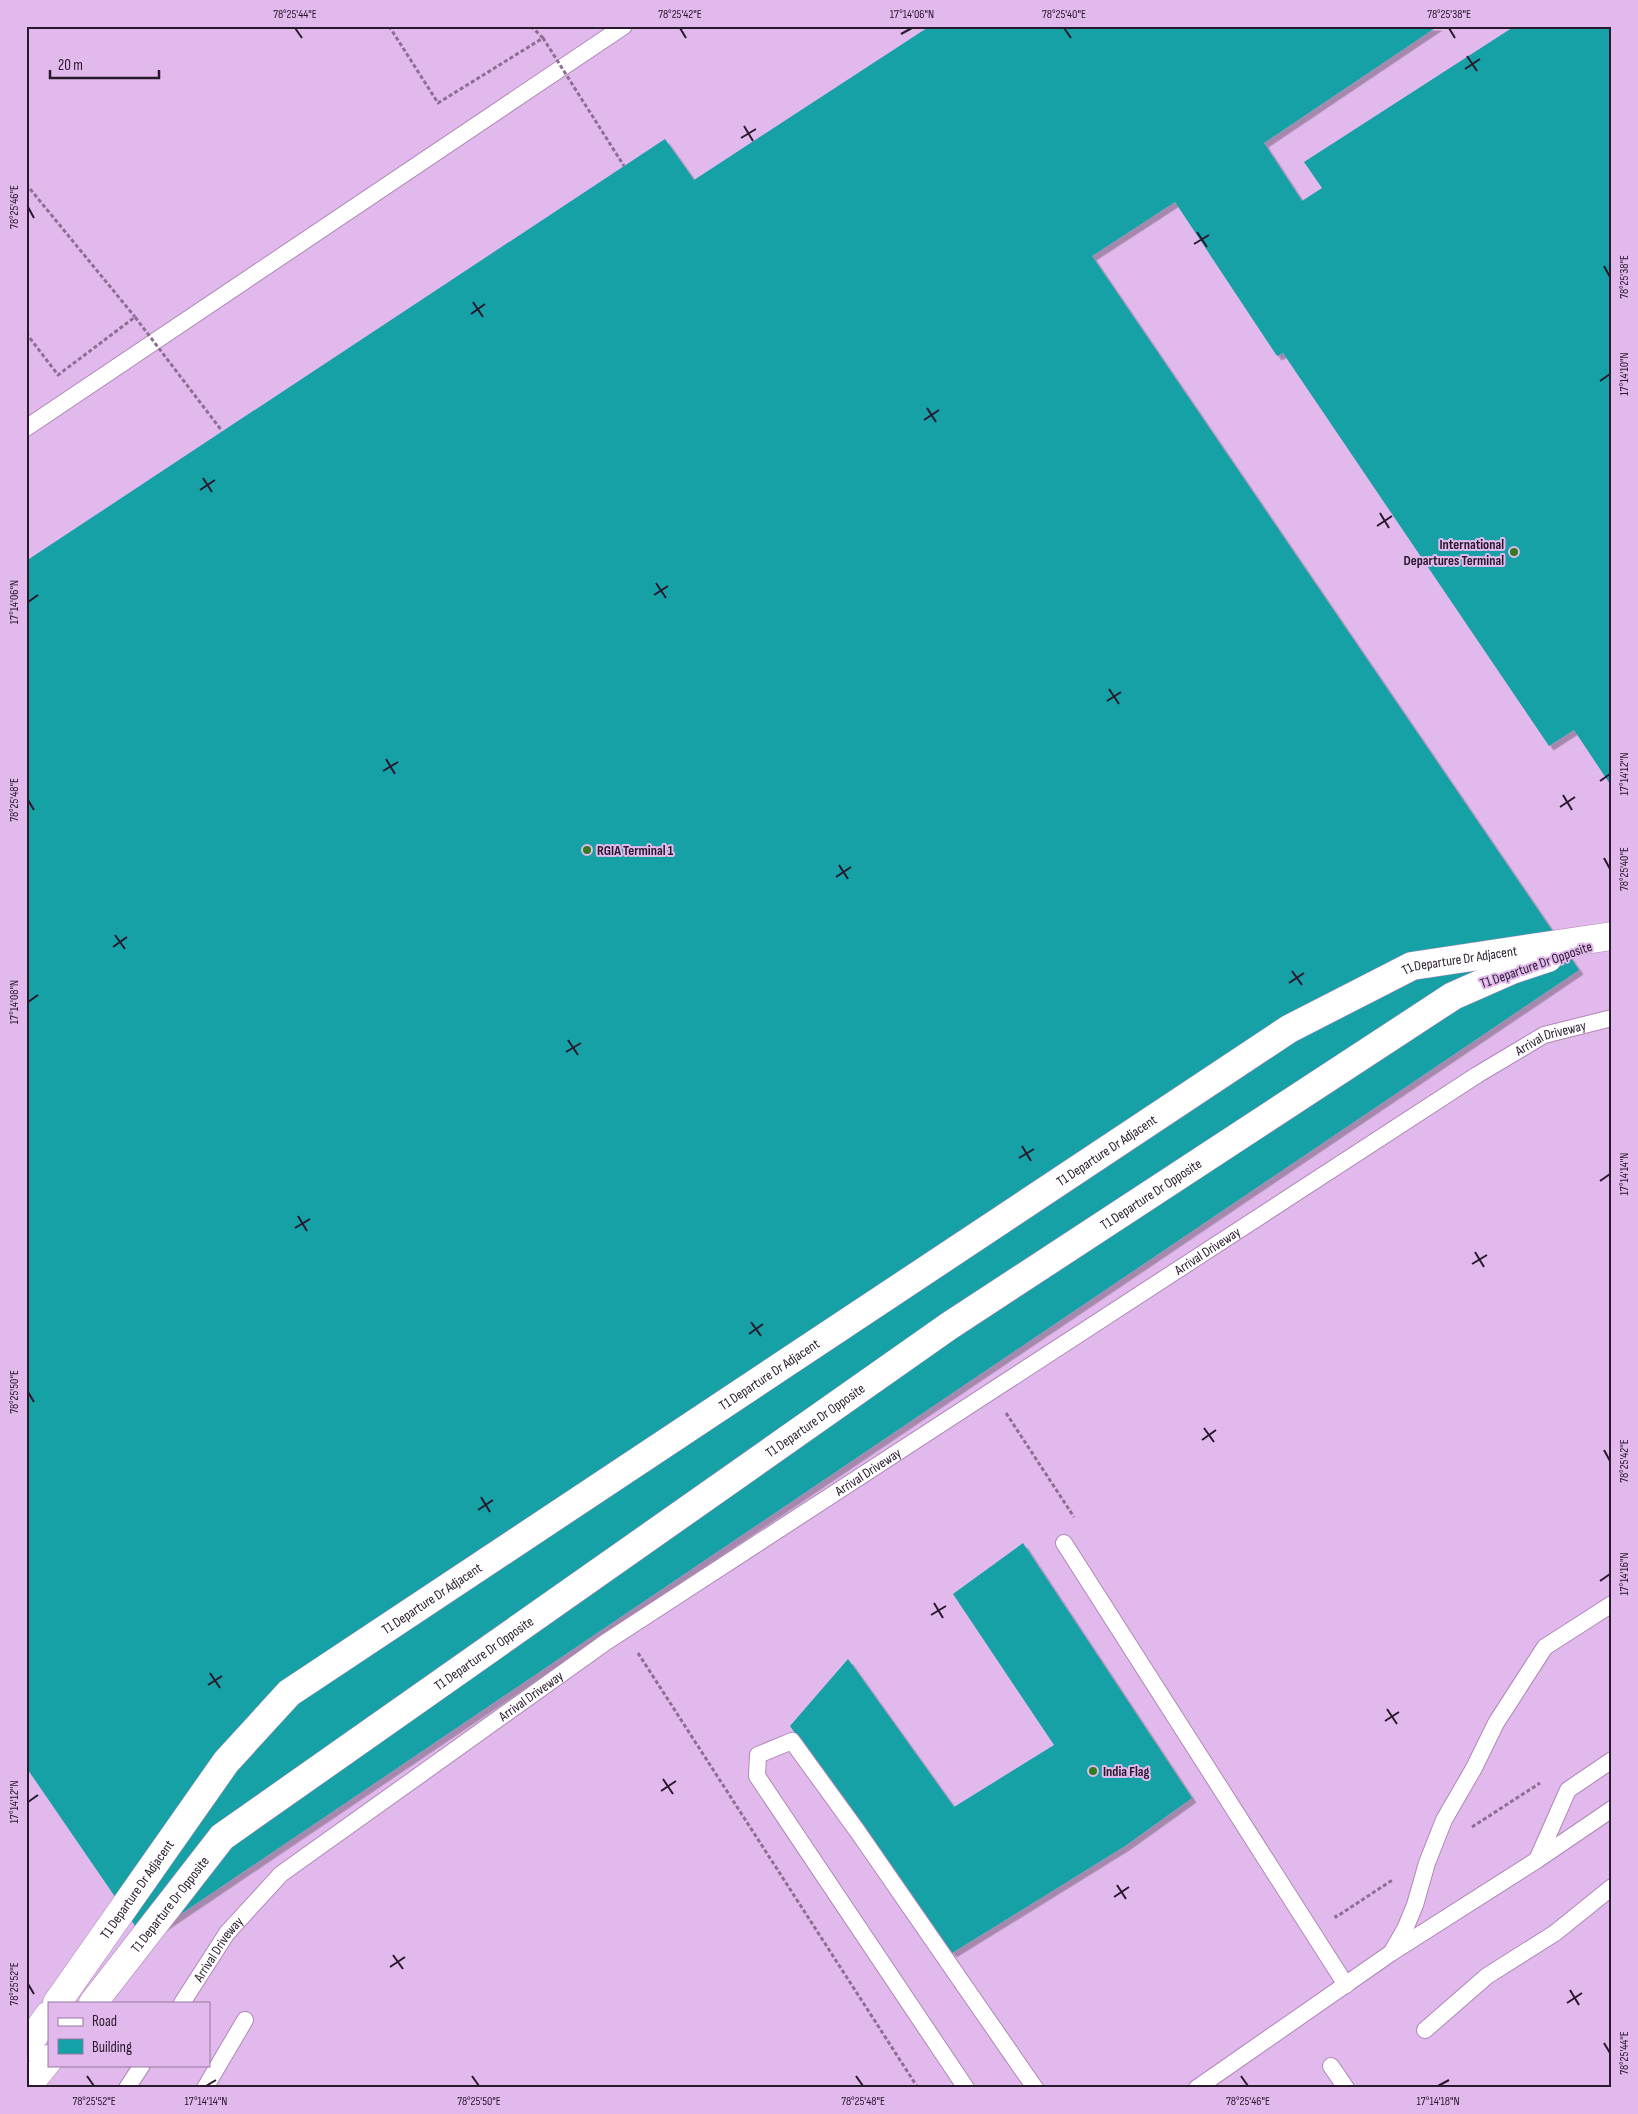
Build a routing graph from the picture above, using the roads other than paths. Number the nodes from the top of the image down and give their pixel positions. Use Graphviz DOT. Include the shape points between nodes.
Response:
graph roads {
  1 [pos="624,26"];
  2 [pos="26,428"];
  3 [pos="1612,936"];
  4 [pos="1612,940"];
  5 [pos="1612,1018"];
  6 [pos="1064,1543"];
  7 [pos="1612,1604"];
  8 [pos="1612,1760"];
  9 [pos="1612,1809"];
  10 [pos="1537,1860"];
  11 [pos="1612,1888"];
  12 [pos="1391,1953"];
  13 [pos="1346,1985"];
  14 [pos="58,2002"];
  15 [pos="94,2002"];
  16 [pos="183,2002"];
  17 [pos="48,2015"];
  18 [pos="245,2020"];
  19 [pos="1426,2030"];
  20 [pos="26,2047"];
  21 [pos="48,2060"];
  22 [pos="141,2066"];
  23 [pos="1331,2066"];
  24 [pos="26,2088"];
  25 [pos="127,2088"];
  26 [pos="205,2088"];
  27 [pos="966,2088"];
  28 [pos="1035,2088"];
  29 [pos="1197,2088"];
  30 [pos="1346,2088"];
  1 -- 2 [label="lane"];
  3 -- 14 [label="street, T1 Departure Dr Adjacent" via="1412,966 1289,1029 289,1693 226,1762"];
  4 -- 15 [label="street, T1 Departure Dr Opposite" via="1512,970 1454,996 950,1326 222,1837"];
  5 -- 16 [label="lane, Arrival Driveway" via="1544,1035 1485,1070 624,1630 281,1874 227,1933"];
  6 -- 13 [label="lane"];
  7 -- 12 [label="lane" via="1545,1647 1496,1723 1444,1820 1415,1905"];
  8 -- 10 [label="lane" via="1568,1790"];
  9 -- 10 [label="lane"];
  10 -- 12 [label="lane"];
  11 -- 19 [label="lane" via="1555,1933 1487,1976"];
  12 -- 13 [label="lane"];
  13 -- 29 [label="lane"];
  17 -- 20 [label="street"];
  18 -- 26 [label="lane"];
  21 -- 24 [label="street"];
  22 -- 25 [label="lane"];
  23 -- 30 [label="lane"];
  27 -- 28 [label="lane" via="757,1776 758,1755 792,1740"];
}
